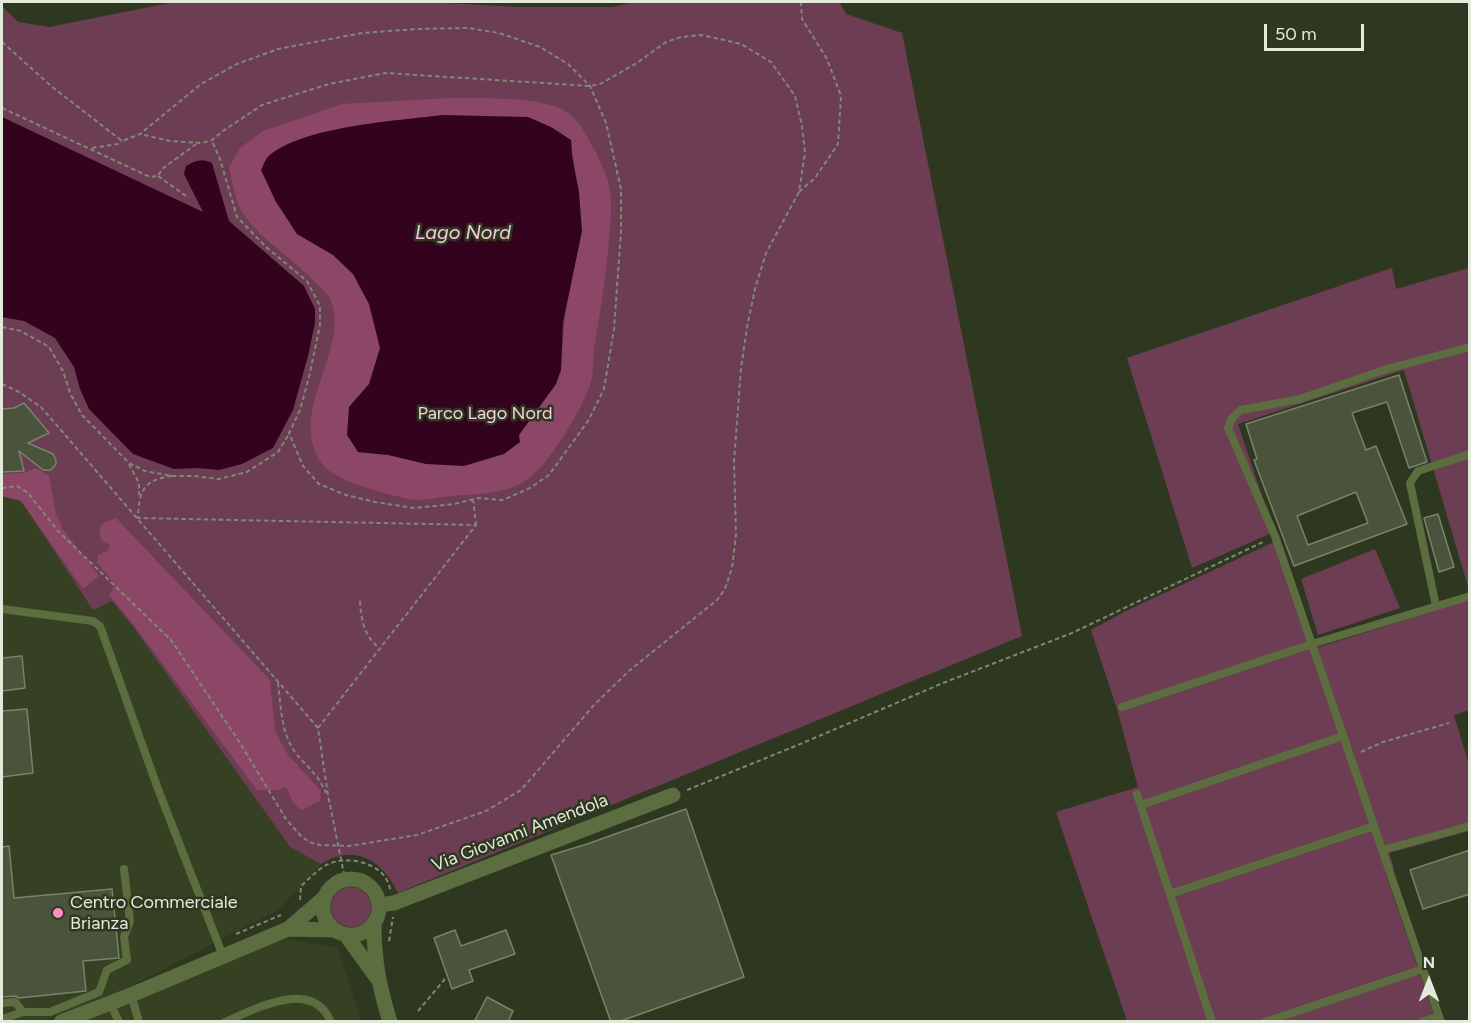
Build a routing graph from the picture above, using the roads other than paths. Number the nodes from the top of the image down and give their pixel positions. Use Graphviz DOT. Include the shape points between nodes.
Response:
graph roads {
  1 [pos="1470,347"];
  2 [pos="1470,454"];
  3 [pos="1470,596"];
  4 [pos="1436,606"];
  5 [pos="2,609"];
  6 [pos="1312,644"];
  7 [pos="1122,707"];
  8 [pos="1343,736"];
  9 [pos="1137,794"];
  10 [pos="673,795"];
  11 [pos="1141,805"];
  12 [pos="1374,826"];
  13 [pos="1470,826"];
  14 [pos="1383,850"];
  15 [pos="124,869"];
  16 [pos="1170,894"];
  17 [pos="324,898"];
  18 [pos="387,904"];
  19 [pos="292,920"];
  20 [pos="374,923"];
  21 [pos="340,932"];
  22 [pos="220,950"];
  23 [pos="1423,969"];
  24 [pos="377,978"];
  25 [pos="131,995"];
  26 [pos="2,1003"];
  27 [pos="110,1003"];
  28 [pos="23,1012"];
  29 [pos="1440,1018"];
  30 [pos="2,1019"];
  31 [pos="388,1021"];
  32 [pos="61,1022"];
  33 [pos="119,1022"];
  34 [pos="139,1022"];
  35 [pos="225,1022"];
  36 [pos="331,1022"];
  37 [pos="1212,1022"];
  38 [pos="1265,1022"];
  39 [pos="1422,1022"];
  1 -- 6 [label="lane" via="1300,399 1241,410 1232,417 1228,428 1275,536"];
  2 -- 4 [label="lane" via="1418,471 1410,483"];
  3 -- 4 [label="lane"];
  4 -- 6 [label="lane"];
  5 -- 22 [label="lane" via="93,621 100,626"];
  6 -- 7 [label="lane"];
  6 -- 8 [label="lane"];
  8 -- 11 [label="lane"];
  8 -- 12 [label="lane"];
  9 -- 11 [label="lane"];
  10 -- 18 [label="street, Via Giovanni Amendola"];
  11 -- 16 [label="lane"];
  12 -- 14 [label="lane"];
  12 -- 16 [label="lane"];
  13 -- 14 [label="lane"];
  14 -- 23 [label="lane"];
  15 -- 28 [label="lane" via="130,921 124,937 127,960 107,970 99,992 50,1012"];
  16 -- 37 [label="lane"];
  17 -- 18 [label="street" via="333,885 345,879 358,879"];
  17 -- 19 [label="street"];
  17 -- 21 [label="street" via="324,917"];
  18 -- 20 [label="street"];
  19 -- 21 [label="street"];
  19 -- 22 [label="street"];
  20 -- 21 [label="street" via="358,934"];
  20 -- 24 [label="street"];
  21 -- 24 [label="street"];
  22 -- 25 [label="street"];
  23 -- 29 [label="lane"];
  23 -- 38 [label="lane"];
  24 -- 31 [label="street"];
  25 -- 27 [label="street"];
  25 -- 34 [label="lane"];
  26 -- 28 [label="lane" via="15,1002"];
  27 -- 32 [label="street"];
  27 -- 33 [label="lane"];
  28 -- 30 [label="lane"];
  29 -- 39 [label="lane"];
  35 -- 36 [label="lane" via="292,998 320,1004"];
}
